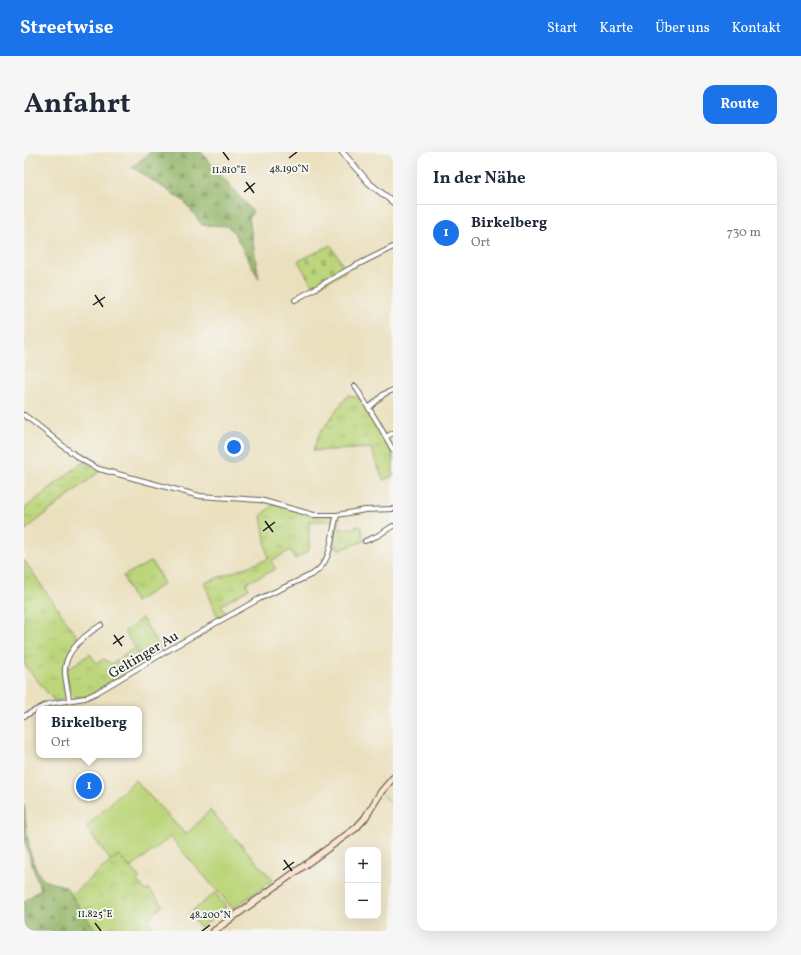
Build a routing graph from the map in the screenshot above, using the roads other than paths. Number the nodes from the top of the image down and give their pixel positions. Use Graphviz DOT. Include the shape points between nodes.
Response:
graph roads {
  1 [pos="342,152"];
  2 [pos="393,202"];
  3 [pos="393,247"];
  4 [pos="295,300"];
  5 [pos="355,386"];
  6 [pos="393,390"];
  7 [pos="369,408"];
  8 [pos="24,415"];
  9 [pos="393,434"];
  10 [pos="386,437"];
  11 [pos="393,450"];
  12 [pos="393,509"];
  13 [pos="337,515"];
  14 [pos="393,526"];
  15 [pos="365,541"];
  16 [pos="101,626"];
  17 [pos="69,699"];
  18 [pos="44,706"];
  19 [pos="36,710"];
  20 [pos="24,716"];
  21 [pos="393,778"];
  22 [pos="214,931"];
  1 -- 2 [label="street" via="369,183"];
  3 -- 4 [label="street"];
  5 -- 7 [label="street"];
  6 -- 7 [label="street" via="384,394"];
  7 -- 10 [label="street"];
  8 -- 13 [label="street" via="73,455 99,469 200,496 260,500 314,514"];
  9 -- 10 [label="street"];
  10 -- 11 [label="street"];
  12 -- 13 [label="street"];
  13 -- 17 [label="street, Geltinger Au" via="331,549 320,569 310,576 267,595 102,690 85,698"];
  14 -- 15 [label="street"];
  16 -- 17 [label="street" via="81,640 68,661 65,674"];
  17 -- 18 [label="street, Geltinger Au"];
  19 -- 20 [label="street, Geltinger Au"];
  21 -- 22 [label="main road" via="356,828"];
}
